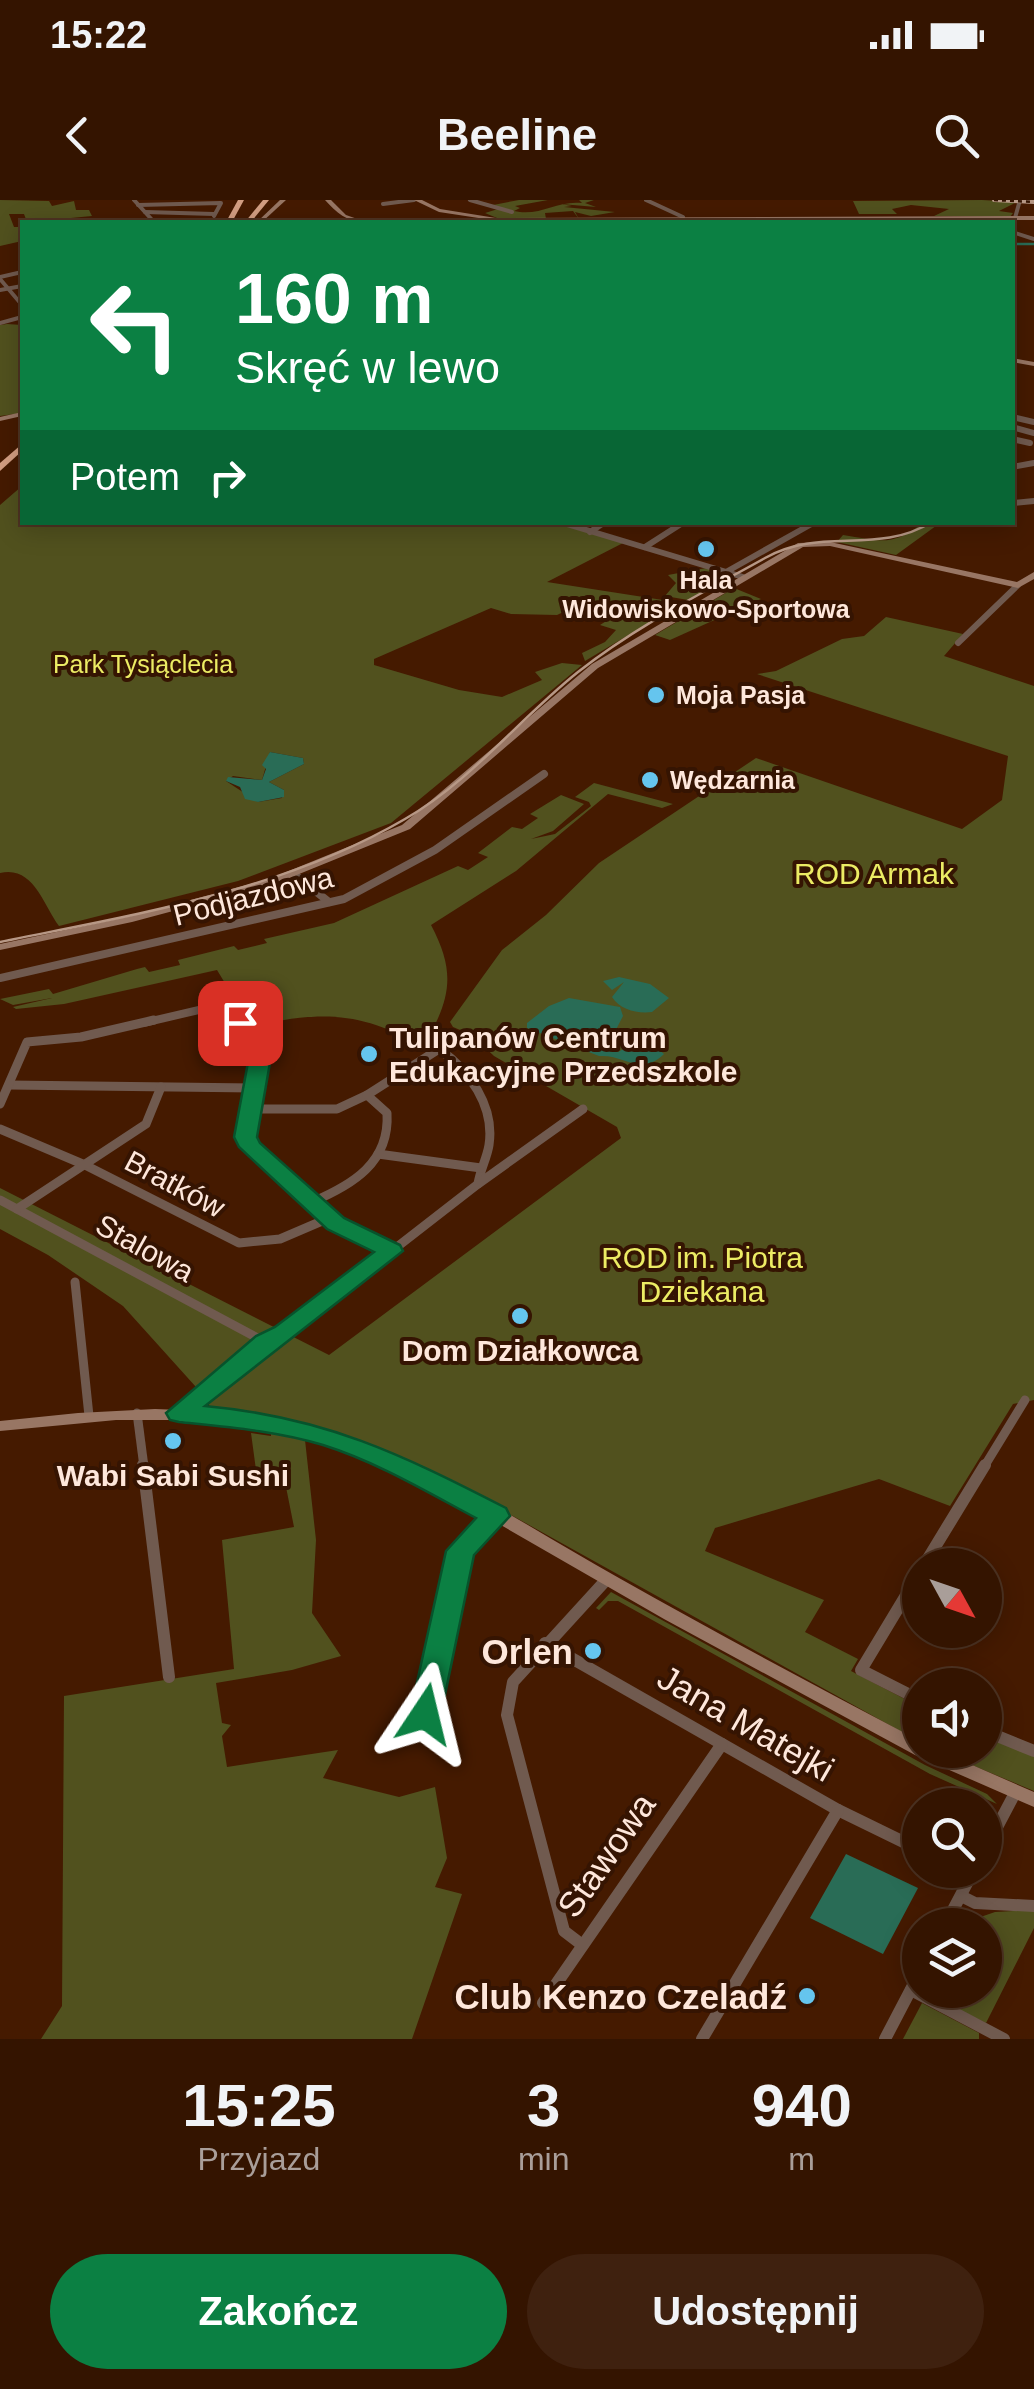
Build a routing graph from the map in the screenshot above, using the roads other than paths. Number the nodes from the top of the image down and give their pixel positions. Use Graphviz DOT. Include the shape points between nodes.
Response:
graph roads {
  1 [pos="256,200"];
  2 [pos="266,200"];
  3 [pos="284,200"];
  4 [pos="328,200"];
  5 [pos="416,200"];
  6 [pos="470,200"];
  7 [pos="646,200"];
  8 [pos="1020,200"];
  9 [pos="136,202"];
  10 [pos="444,202"];
  11 [pos="383,204"];
  12 [pos="428,206"];
  13 [pos="146,212"];
  14 [pos="676,216"];
  15 [pos="967,217"];
  16 [pos="1015,218"];
  17 [pos="1034,218"];
  18 [pos="152,220"];
  19 [pos="240,220"];
  20 [pos="250,220"];
  21 [pos="260,220"];
  22 [pos="357,220"];
  23 [pos="513,220"];
  24 [pos="532,220"];
  25 [pos="977,220"];
  26 [pos="0,278"];
  27 [pos="20,286"];
  28 [pos="9,289"];
  29 [pos="0,290"];
  30 [pos="20,301"];
  31 [pos="20,450"];
  32 [pos="1015,467"];
  33 [pos="0,468"];
  34 [pos="1031,472"];
  35 [pos="569,525"];
  36 [pos="600,525"];
  37 [pos="679,525"];
  38 [pos="810,525"];
  39 [pos="590,532"];
  40 [pos="646,547"];
  41 [pos="726,572"];
  42 [pos="1034,575"];
  43 [pos="742,576"];
  44 [pos="1018,585"];
  45 [pos="958,643"];
  46 [pos="544,774"];
  47 [pos="294,874"];
  48 [pos="329,902"];
  49 [pos="0,947"];
  50 [pos="0,978"];
  51 [pos="9,1085"];
  52 [pos="161,1087"];
  53 [pos="254,1088"];
  54 [pos="366,1096"];
  55 [pos="0,1104"];
  56 [pos="250,1109"];
  57 [pos="583,1109"];
  58 [pos="0,1129"];
  59 [pos="378,1154"];
  60 [pos="85,1165"];
  61 [pos="481,1168"];
  62 [pos="478,1184"];
  63 [pos="0,1200"];
  64 [pos="312,1202"];
  65 [pos="17,1209"];
  66 [pos="329,1218"];
  67 [pos="391,1251"];
  68 [pos="75,1282"];
  69 [pos="265,1342"];
  70 [pos="1024,1400"];
  71 [pos="137,1412"];
  72 [pos="179,1413"];
  73 [pos="89,1416"];
  74 [pos="0,1426"];
  75 [pos="496,1516"];
  76 [pos="934,1548"];
  77 [pos="607,1579"];
  78 [pos="902,1601"];
  79 [pos="545,1643"];
  80 [pos="169,1678"];
  81 [pos="902,1691"];
  82 [pos="1002,1739"];
  83 [pos="431,1740"];
  84 [pos="902,1740"];
  85 [pos="722,1744"];
  86 [pos="1034,1751"];
  87 [pos="960,1768"];
  88 [pos="1015,1793"];
  89 [pos="1034,1800"];
  90 [pos="838,1810"];
  91 [pos="1002,1818"];
  92 [pos="902,1841"];
  93 [pos="963,1888"];
  94 [pos="960,1896"];
  95 [pos="1034,1906"];
  96 [pos="954,1908"];
  97 [pos="581,1944"];
  98 [pos="544,2003"];
  99 [pos="902,2006"];
  100 [pos="945,2008"];
  101 [pos="702,2039"];
  102 [pos="886,2039"];
  103 [pos="1004,2039"];
  1 -- 19 [label="highway"];
  2 -- 20 [label="highway"];
  3 -- 21 [label="street"];
  4 -- 22 [label="street"];
  5 -- 11 [label="street"];
  5 -- 12 [label="street"];
  6 -- 23 [label="street"];
  7 -- 14 [label="street"];
  8 -- 16 [label="street"];
  9 -- 13 [label="street"];
  9 -- 13 [label="street" via="220,203 214,215"];
  10 -- 12 [label="street"];
  12 -- 23 [label="street"];
  13 -- 18 [label="street"];
  14 -- 15 [label="street"];
  14 -- 24 [label="street"];
  15 -- 16 [label="street"];
  15 -- 25 [label="street"];
  16 -- 17 [label="street"];
  23 -- 24 [label="street"];
  26 -- 28 [label="street"];
  27 -- 28 [label="street"];
  28 -- 29 [label="street"];
  28 -- 30 [label="street"];
  31 -- 33 [label="highway"];
  32 -- 34 [label="street"];
  35 -- 39 [label="street"];
  36 -- 39 [label="street"];
  37 -- 40 [label="street"];
  38 -- 41 [label="street"];
  39 -- 40 [label="street"];
  40 -- 41 [label="street"];
  41 -- 43 [label="street"];
  42 -- 44 [label="street"];
  43 -- 44 [label="street" via="783,554 853,549"];
  43 -- 47 [label="street" via="586,672 413,822"];
  44 -- 45 [label="street"];
  46 -- 48 [label="street, Podjazdowa" via="435,850"];
  47 -- 48 [label="street"];
  47 -- 49 [label="street"];
  48 -- 50 [label="street, Podjazdowa"];
  51 -- 52 [label="street"];
  51 -- 53 [label="street" via="27,1042 81,1037 228,1003 260,1057"];
  51 -- 55 [label="street"];
  52 -- 53 [label="street"];
  52 -- 60 [label="street" via="146,1124"];
  53 -- 56 [label="street"];
  54 -- 56 [label="street" via="337,1110"];
  54 -- 59 [label="street" via="386,1108 389,1121"];
  54 -- 61 [label="street" via="438,1049 457,1060 484,1107 489,1143"];
  56 -- 64 [label="street" via="250,1147"];
  57 -- 62 [label="street"];
  58 -- 60 [label="street, Bratków"];
  59 -- 61 [label="street"];
  59 -- 64 [label="street" via="366,1176"];
  60 -- 65 [label="street"];
  60 -- 66 [label="street, Bratków" via="239,1244 280,1240"];
  61 -- 62 [label="street"];
  62 -- 67 [label="street"];
  63 -- 65 [label="street, Stalowa"];
  64 -- 66 [label="street"];
  65 -- 69 [label="street, Stalowa"];
  66 -- 67 [label="street"];
  67 -- 69 [label="street"];
  68 -- 73 [label="street"];
  69 -- 72 [label="street"];
  70 -- 76 [label="street"];
  71 -- 72 [label="street"];
  71 -- 73 [label="street"];
  71 -- 80 [label="street"];
  72 -- 75 [label="street" via="329,1437 398,1464"];
  73 -- 74 [label="street"];
  75 -- 77 [label="street"];
  75 -- 83 [label="street" via="460,1551 426,1698"];
  77 -- 79 [label="street"];
  77 -- 84 [label="street"];
  78 -- 81 [label="street" via="860,1670"];
  79 -- 85 [label="street, Jana Matejki"];
  79 -- 97 [label="street" via="513,1682 507,1716 564,1932"];
  82 -- 86 [label="street"];
  85 -- 90 [label="street, Jana Matejki"];
  85 -- 97 [label="street, Stawowa"];
  87 -- 88 [label="street"];
  88 -- 89 [label="street"];
  88 -- 91 [label="street"];
  90 -- 92 [label="street, Jana Matejki"];
  90 -- 101 [label="street"];
  93 -- 94 [label="street"];
  94 -- 95 [label="street"];
  94 -- 96 [label="street"];
  97 -- 98 [label="street, Stawowa"];
  99 -- 102 [label="street"];
  100 -- 103 [label="street"];
}
